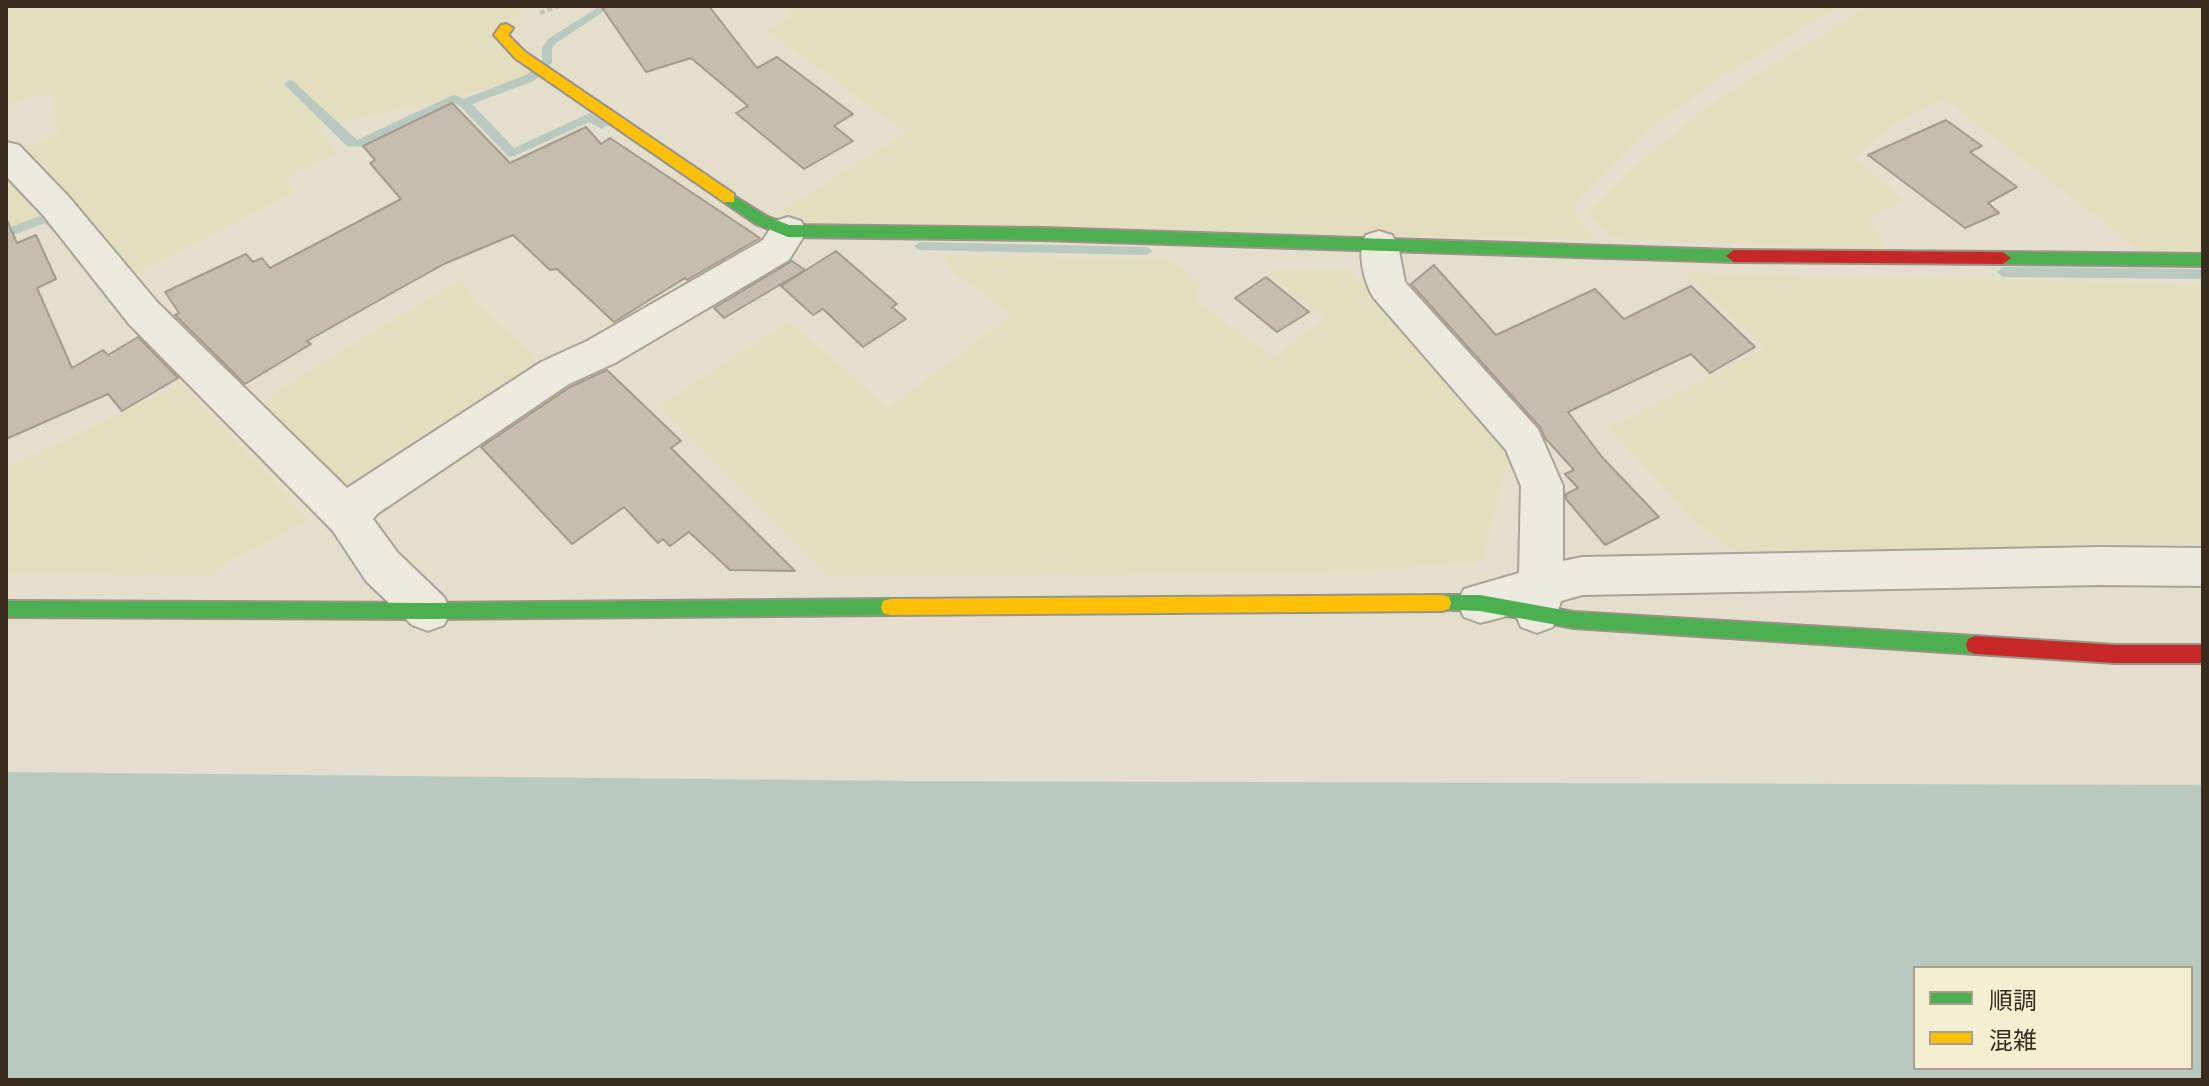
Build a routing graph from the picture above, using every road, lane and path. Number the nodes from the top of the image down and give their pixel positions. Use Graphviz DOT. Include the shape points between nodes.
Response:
graph roads {
  1 [pos="506,28"];
  2 [pos="6,154"];
  3 [pos="788,231"];
  4 [pos="1381,254"];
  5 [pos="2203,260"];
  6 [pos="348,518"];
  7 [pos="2203,567"];
  8 [pos="1539,600"];
  9 [pos="1480,603"];
  10 [pos="6,609"];
  11 [pos="428,611"];
  12 [pos="2203,654"];
  1 -- 3 [label="street" via="501,35 505,43 539,68 761,220"];
  2 -- 6 [label="street" via="143,313"];
  3 -- 4 [label="street" via="1042,234"];
  3 -- 6 [label="street" via="776,250 517,396 362,501"];
  4 -- 5 [label="street"];
  4 -- 8 [label="street" via="1387,287 1523,441 1542,486"];
  6 -- 11 [label="street" via="382,567"];
  7 -- 8 [label="street" via="1582,576"];
  8 -- 9 [label="street"];
  8 -- 12 [label="street" via="1574,620 2115,654"];
  9 -- 11 [label="street"];
  10 -- 11 [label="street"];
}
